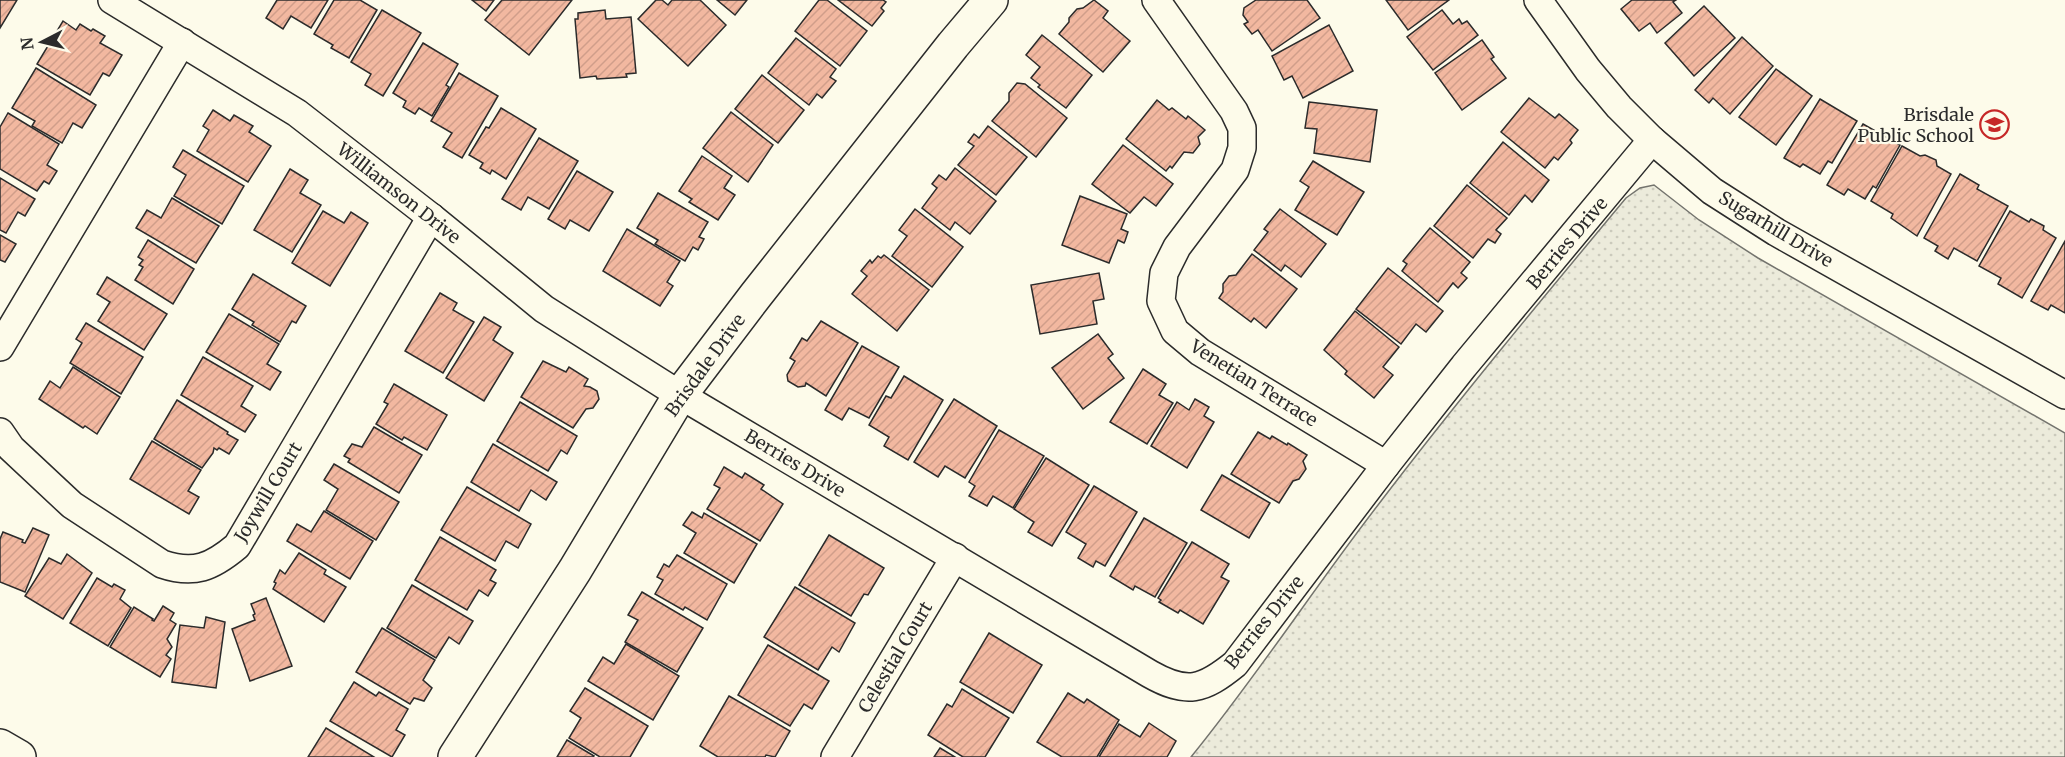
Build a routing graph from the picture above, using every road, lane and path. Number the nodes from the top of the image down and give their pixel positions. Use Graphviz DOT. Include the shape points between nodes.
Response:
graph roads {
  1 [pos="112,0"];
  2 [pos="992,0"];
  3 [pos="1156,0"];
  4 [pos="1538,0"];
  5 [pos="182,42"];
  6 [pos="1652,140"];
  7 [pos="431,217"];
  8 [pos="0,347"];
  9 [pos="680,395"];
  10 [pos="2065,395"];
  11 [pos="0,432"];
  12 [pos="1386,465"];
  13 [pos="955,557"];
  14 [pos="0,746"];
  15 [pos="18,757"];
  16 [pos="455,757"];
  17 [pos="835,757"];
  1 -- 5 [label="street, Williamson Drive"];
  2 -- 9 [label="street, Brisdale Drive"];
  3 -- 12 [label="street, Venetian Terrace" via="1242,128 1242,148 1235,171 1177,247 1164,273 1161,301 1175,332 1200,352"];
  4 -- 6 [label="street, Sugarhill Drive" via="1588,70"];
  5 -- 7 [label="street, Williamson Drive" via="297,113"];
  5 -- 8 [label="street"];
  6 -- 10 [label="street, Sugarhill Drive" via="1712,191 1776,232"];
  6 -- 12 [label="street, Berries Drive"];
  7 -- 9 [label="street, Williamson Drive" via="544,309"];
  7 -- 11 [label="street, Joywill Court" via="237,546 206,567 190,570 162,564 72,505 11,448"];
  9 -- 13 [label="street, Berries Drive"];
  9 -- 16 [label="street, Brisdale Drive" via="575,570"];
  12 -- 13 [label="street, Berries Drive" via="1234,664 1214,681 1192,687 1167,684"];
  13 -- 17 [label="street, Celestial Court"];
  14 -- 15 [label="street"];
}
